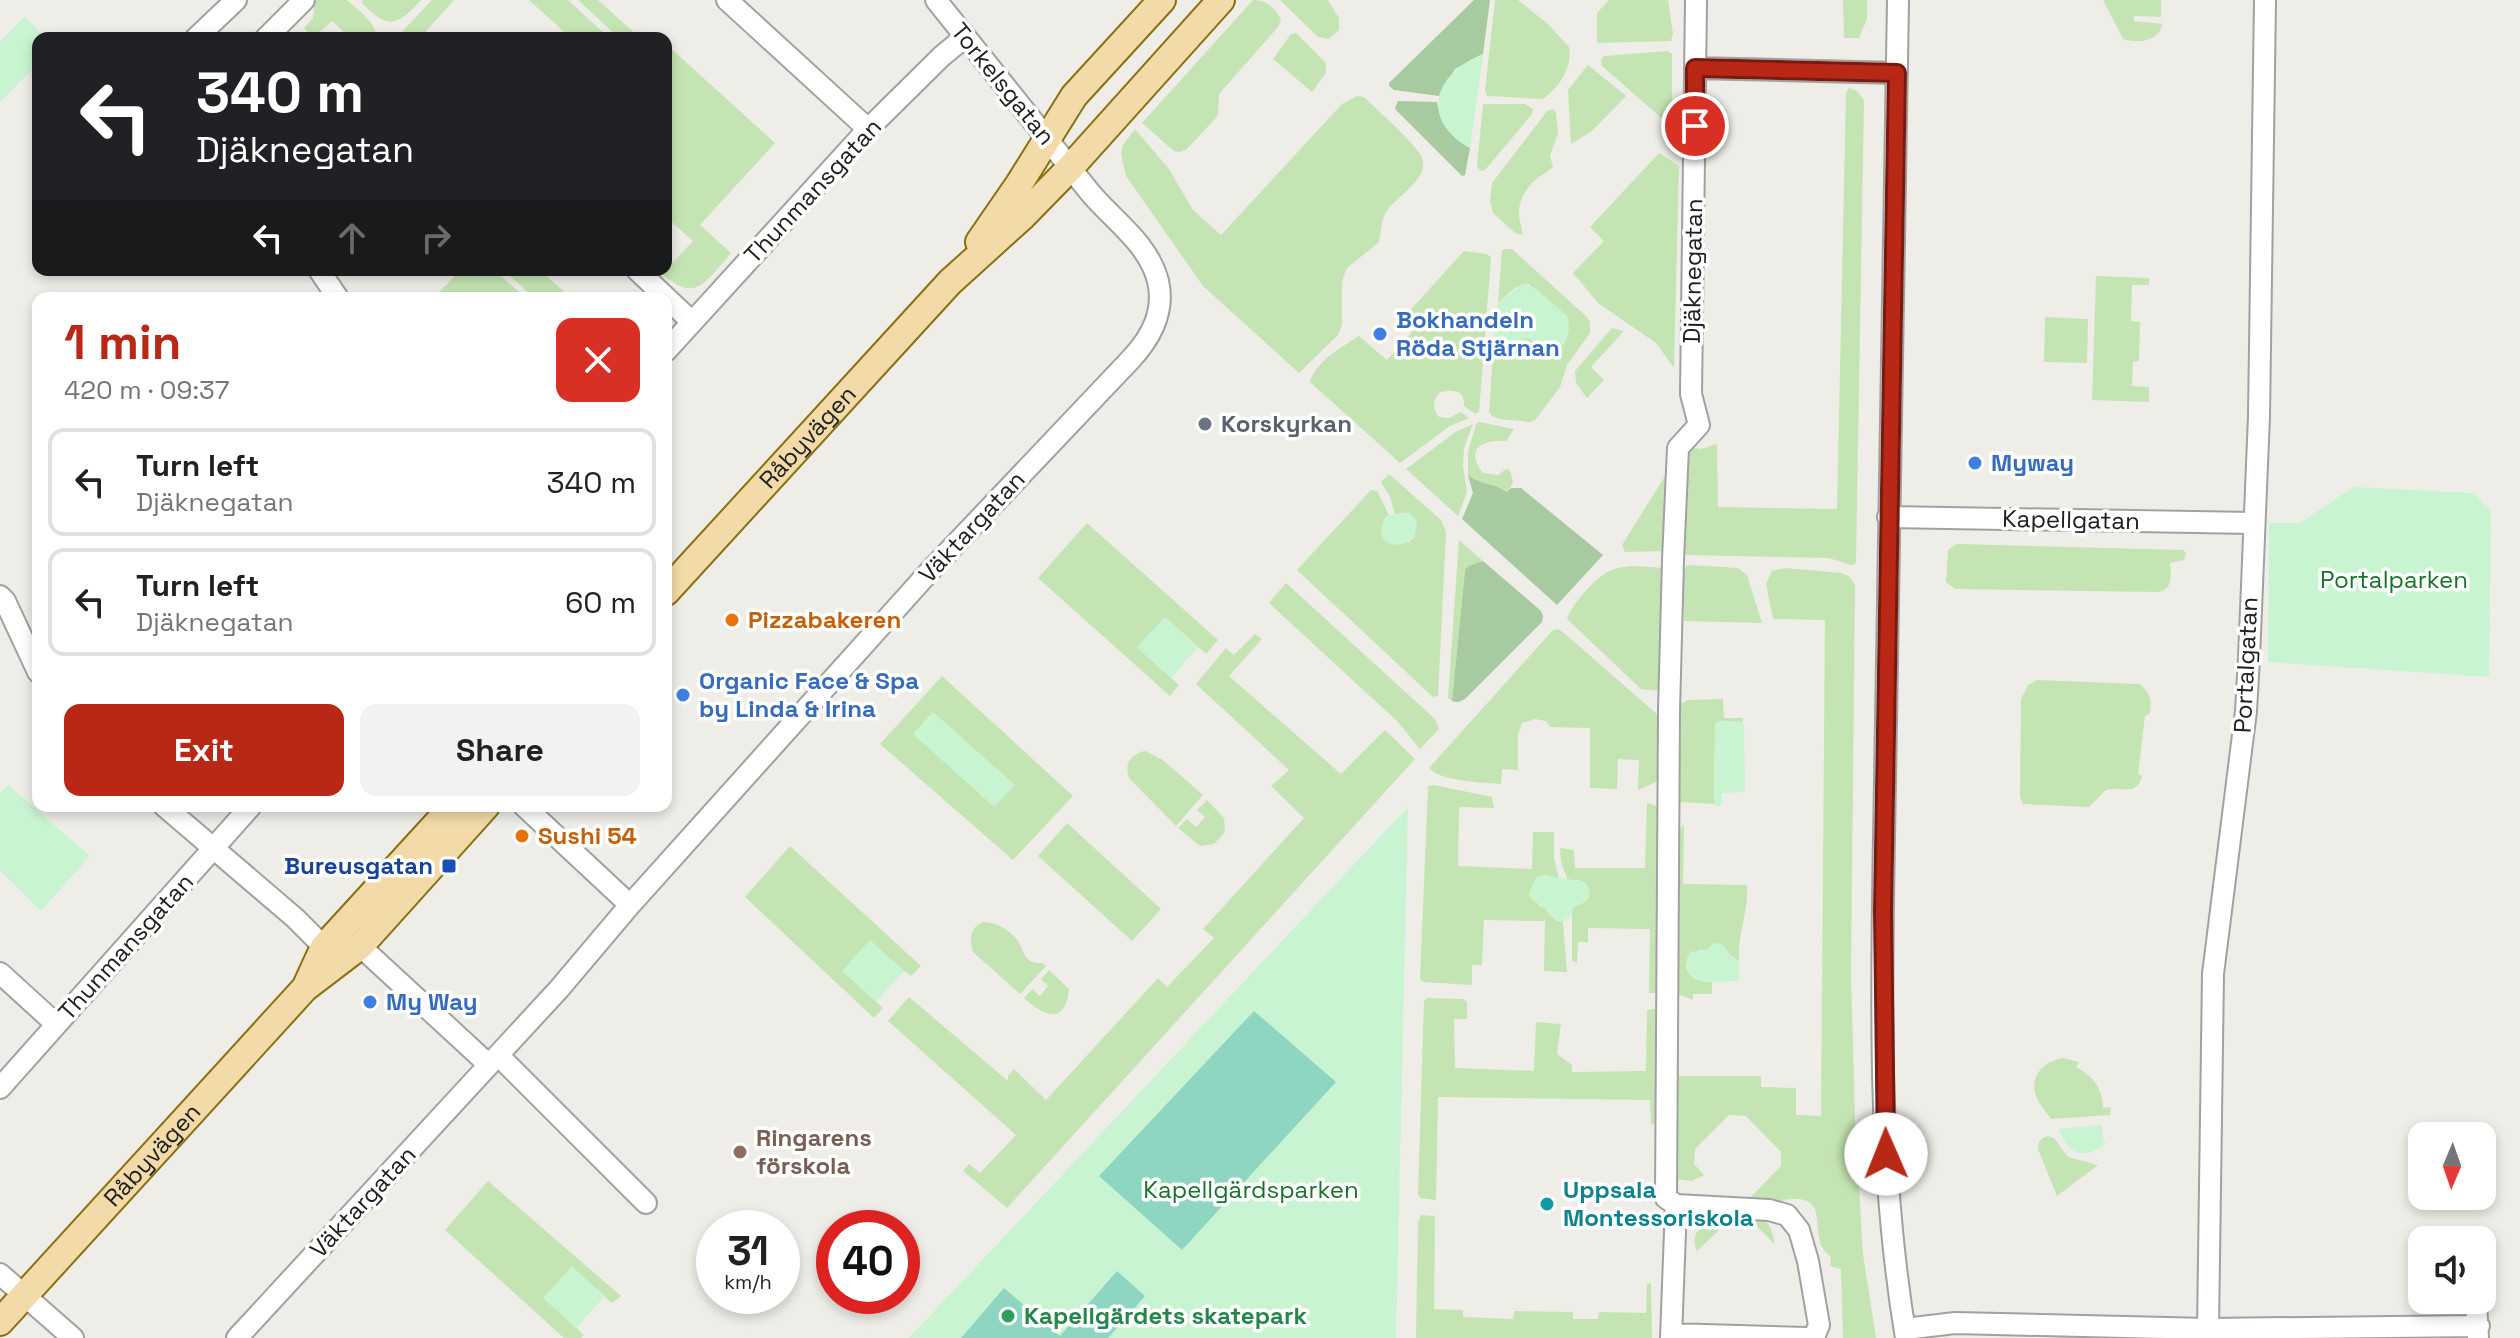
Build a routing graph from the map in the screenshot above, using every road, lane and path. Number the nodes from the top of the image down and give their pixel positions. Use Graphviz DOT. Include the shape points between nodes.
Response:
graph roads {
  1 [pos="236,0"];
  2 [pos="304,0"];
  3 [pos="727,0"];
  4 [pos="936,0"];
  5 [pos="1162,0"];
  6 [pos="1221,0"];
  7 [pos="1696,0"];
  8 [pos="1898,0"];
  9 [pos="2265,0"];
  10 [pos="202,32"];
  11 [pos="272,32"];
  12 [pos="965,37"];
  13 [pos="1695,68"];
  14 [pos="1897,73"];
  15 [pos="868,129"];
  16 [pos="1047,139"];
  17 [pos="1070,168"];
  18 [pos="643,276"];
  19 [pos="950,282"];
  20 [pos="660,292"];
  21 [pos="672,303"];
  22 [pos="692,322"];
  23 [pos="672,344"];
  24 [pos="1888,517"];
  25 [pos="2253,523"];
  26 [pos="672,585"];
  27 [pos="0,596"];
  28 [pos="32,659"];
  29 [pos="171,812"];
  30 [pos="246,812"];
  31 [pos="448,812"];
  32 [pos="481,812"];
  33 [pos="530,812"];
  34 [pos="213,849"];
  35 [pos="630,905"];
  36 [pos="360,946"];
  37 [pos="324,947"];
  38 [pos="0,973"];
  39 [pos="305,988"];
  40 [pos="56,1024"];
  41 [pos="493,1060"];
  42 [pos="0,1088"];
  43 [pos="646,1203"];
  44 [pos="1676,1205"];
  45 [pos="0,1274"];
  46 [pos="23,1295"];
  47 [pos="0,1322"];
  48 [pos="2208,1329"];
  49 [pos="2479,1332"];
  50 [pos="1905,1334"];
  51 [pos="1671,1336"];
  52 [pos="73,1338"];
  53 [pos="237,1338"];
  54 [pos="1808,1338"];
  1 -- 10 [label="street"];
  2 -- 11 [label="street"];
  3 -- 15 [label="street"];
  4 -- 12 [label="street, Torkelsgatan"];
  5 -- 16 [label="main road, Råbyvägen" via="1074,96"];
  6 -- 17 [label="main road, Råbyvägen"];
  7 -- 13 [label="street, Djäknegatan"];
  8 -- 14 [label="street"];
  9 -- 25 [label="street, Portalgatan"];
  12 -- 15 [label="street, Thunmansgatan"];
  12 -- 16 [label="street, Torkelsgatan"];
  13 -- 14 [label="street"];
  13 -- 44 [label="street, Djäknegatan" via="1691,394 1699,425 1678,448 1669,711 1666,1198"];
  14 -- 24 [label="street"];
  15 -- 22 [label="street, Thunmansgatan"];
  16 -- 17 [label="street, Torkelsgatan"];
  16 -- 19 [label="main road, Råbyvägen"];
  17 -- 19 [label="main road, Råbyvägen"];
  17 -- 35 [label="street, Väktargatan" via="1133,235 1154,270 1160,298 1152,333"];
  18 -- 20 [label="street"];
  19 -- 26 [label="main road, Råbyvägen"];
  21 -- 22 [label="street"];
  22 -- 23 [label="street, Thunmansgatan"];
  24 -- 25 [label="street, Kapellgatan"];
  24 -- 50 [label="street" via="1884,1083"];
  25 -- 48 [label="street, Portalgatan" via="2246,711 2213,974"];
  27 -- 28 [label="street"];
  29 -- 34 [label="street"];
  30 -- 34 [label="street, Thunmansgatan"];
  31 -- 37 [label="main road, Råbyvägen"];
  32 -- 36 [label="main road, Råbyvägen"];
  33 -- 35 [label="street"];
  34 -- 37 [label="street"];
  34 -- 40 [label="street, Thunmansgatan"];
  35 -- 41 [label="street, Väktargatan"];
  36 -- 39 [label="main road, Råbyvägen"];
  36 -- 41 [label="street"];
  37 -- 39 [label="main road, Råbyvägen"];
  38 -- 40 [label="street"];
  39 -- 46 [label="main road, Råbyvägen"];
  40 -- 42 [label="street, Thunmansgatan"];
  41 -- 43 [label="street"];
  41 -- 53 [label="street, Väktargatan"];
  44 -- 51 [label="street"];
  44 -- 54 [label="street" via="1787,1215 1799,1230 1819,1325"];
  45 -- 46 [label="street"];
  46 -- 47 [label="main road, Råbyvägen"];
  46 -- 52 [label="street"];
  48 -- 49 [label="street"];
  48 -- 50 [label="street" via="1955,1323"];
  51 -- 54 [label="street"];
}
